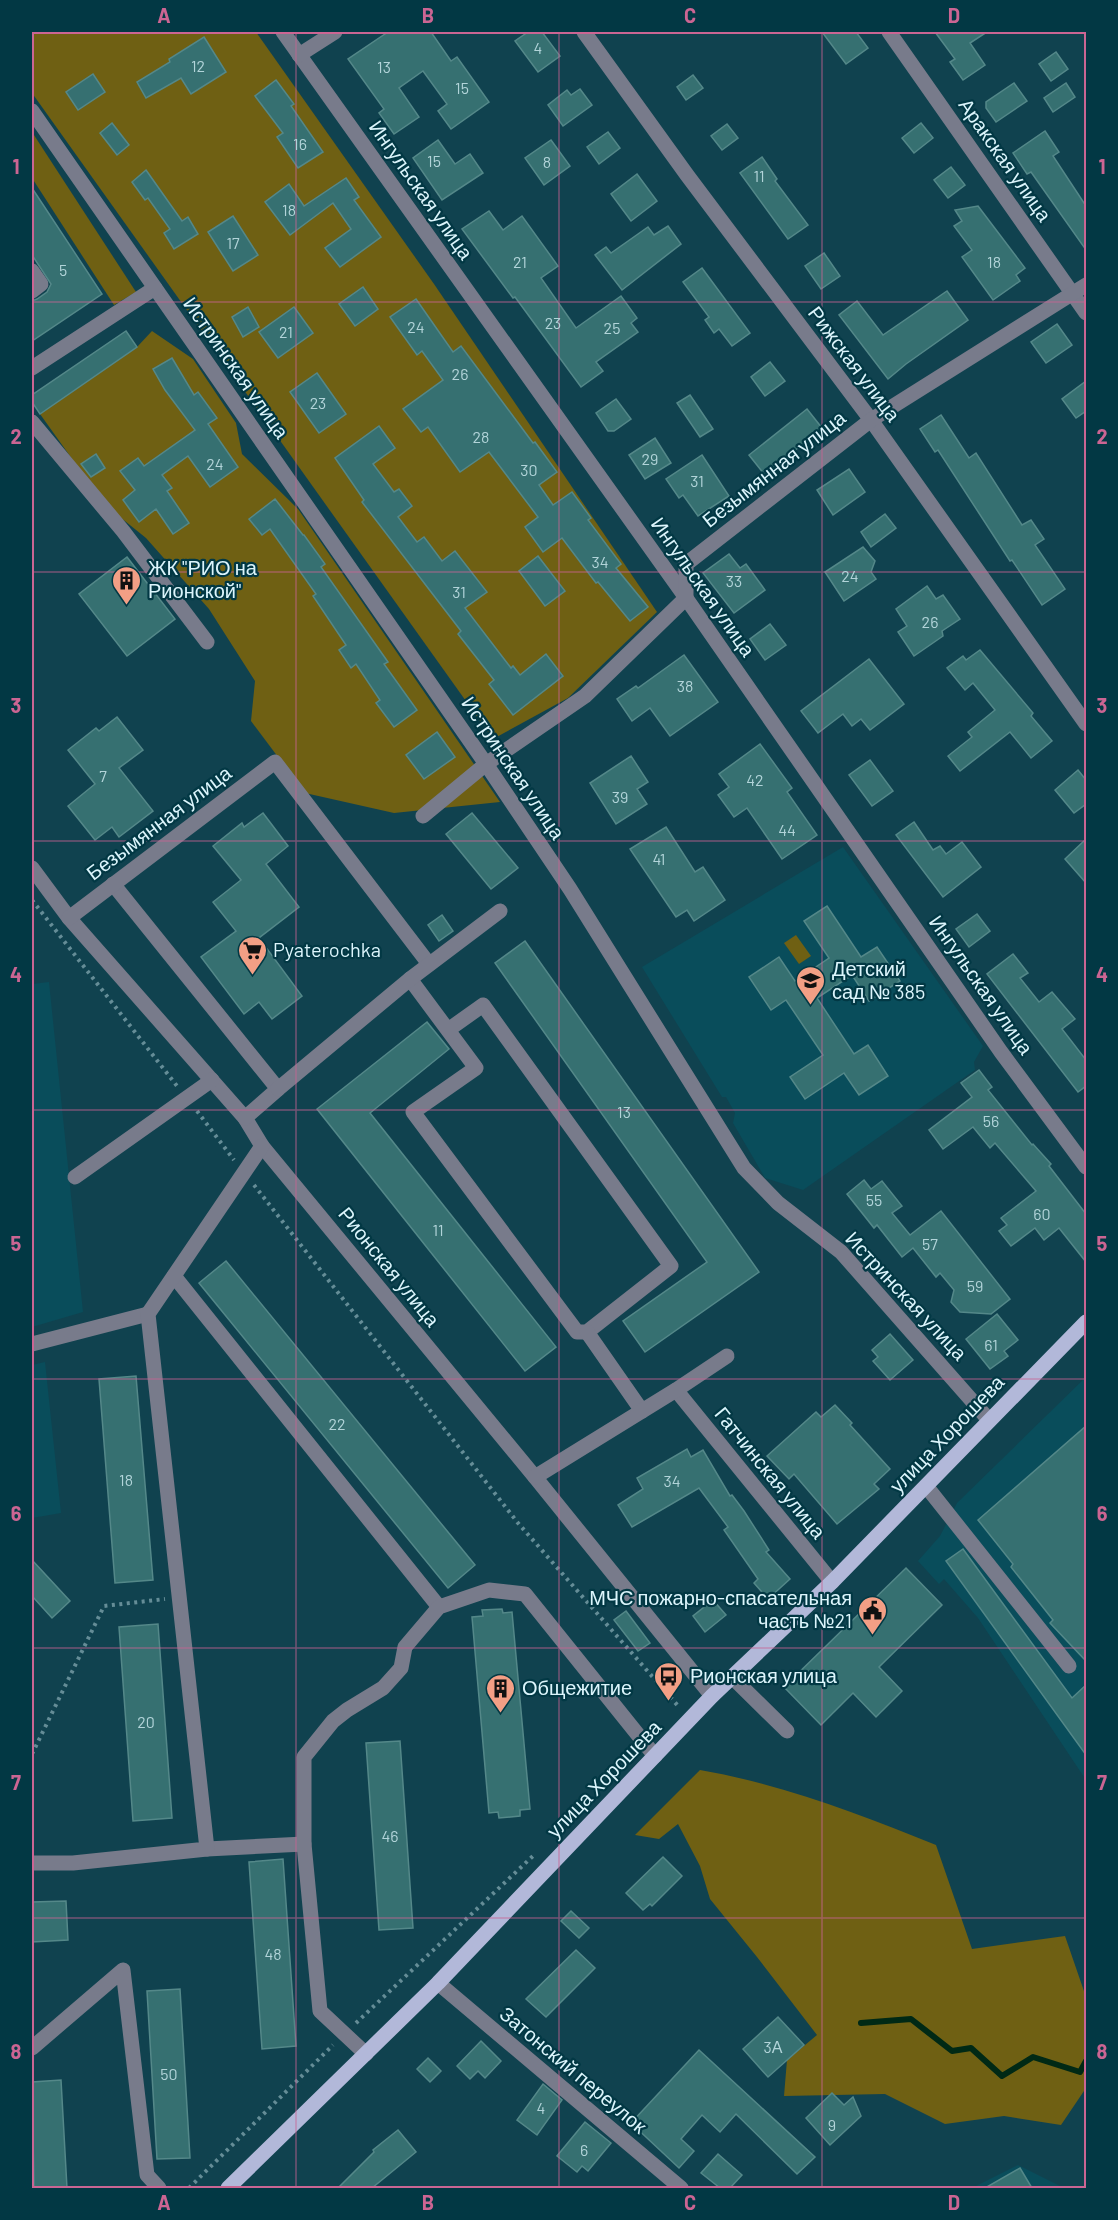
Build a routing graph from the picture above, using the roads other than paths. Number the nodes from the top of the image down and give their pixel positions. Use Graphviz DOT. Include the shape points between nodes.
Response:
graph roads {
  1 [pos="283,32"];
  2 [pos="335,32"];
  3 [pos="584,32"];
  4 [pos="889,32"];
  5 [pos="299,55"];
  6 [pos="32,111"];
  7 [pos="32,271"];
  8 [pos="155,288"];
  9 [pos="1080,290"];
  10 [pos="32,291"];
  11 [pos="1086,313"];
  12 [pos="32,368"];
  13 [pos="871,420"];
  14 [pos="32,422"];
  15 [pos="686,598"];
  16 [pos="207,642"];
  17 [pos="1086,724"];
  18 [pos="486,764"];
  19 [pos="423,816"];
  20 [pos="32,868"];
  21 [pos="113,884"];
  22 [pos="500,911"];
  23 [pos="69,918"];
  24 [pos="429,964"];
  25 [pos="410,979"];
  26 [pos="448,1030"];
  27 [pos="212,1080"];
  28 [pos="278,1089"];
  29 [pos="245,1118"];
  30 [pos="262,1146"];
  31 [pos="1086,1167"];
  32 [pos="75,1177"];
  33 [pos="174,1276"];
  34 [pos="148,1314"];
  35 [pos="1086,1322"];
  36 [pos="587,1332"];
  37 [pos="32,1344"];
  38 [pos="727,1356"];
  39 [pos="676,1390"];
  40 [pos="642,1411"];
  41 [pos="989,1420"];
  42 [pos="535,1477"];
  43 [pos="926,1486"];
  44 [pos="832,1582"];
  45 [pos="439,1606"];
  46 [pos="1069,1666"];
  47 [pos="732,1677"];
  48 [pos="712,1696"];
  49 [pos="787,1731"];
  50 [pos="655,1756"];
  51 [pos="304,1844"];
  52 [pos="207,1849"];
  53 [pos="32,1863"];
  54 [pos="438,1983"];
  55 [pos="32,2048"];
  56 [pos="366,2054"];
  57 [pos="159,2188"];
  58 [pos="228,2188"];
  59 [pos="681,2188"];
  1 -- 5 [label="street, Ингульская улица"];
  2 -- 5 [label="street"];
  3 -- 13 [label="street, Рижская улица"];
  4 -- 9 [label="street, Аракская улица"];
  5 -- 15 [label="street, Ингульская улица"];
  6 -- 8 [label="street, Истринская улица"];
  7 -- 10 [label="street" via="41,285"];
  8 -- 12 [label="street"];
  8 -- 18 [label="street, Истринская улица"];
  9 -- 11 [label="street, Аракская улица"];
  9 -- 13 [label="street, Безымянная улица"];
  13 -- 15 [label="street, Безымянная улица" via="686,564"];
  13 -- 17 [label="street, Рижская улица"];
  14 -- 16 [label="street" via="123,531"];
  15 -- 18 [label="street" via="585,696"];
  15 -- 31 [label="street, Ингульская улица" via="1001,1052"];
  18 -- 19 [label="street"];
  18 -- 41 [label="street, Истринская улица" via="570,889 744,1168 778,1203 841,1252"];
  20 -- 23 [label="street, Рионская улица"];
  21 -- 23 [label="street, Безымянная улица"];
  21 -- 24 [label="street, Безымянная улица" via="275,762"];
  21 -- 28 [label="street"];
  22 -- 24 [label="street"];
  23 -- 27 [label="street, Рионская улица"];
  24 -- 25 [label="street"];
  25 -- 26 [label="street"];
  25 -- 28 [label="street"];
  26 -- 36 [label="street" via="476,1068 413,1112 577,1332"];
  26 -- 36 [label="street" via="483,1005 671,1266"];
  27 -- 29 [label="street, Рионская улица"];
  27 -- 32 [label="street"];
  28 -- 29 [label="street"];
  29 -- 30 [label="street, Рионская улица"];
  30 -- 33 [label="street"];
  30 -- 42 [label="street, Рионская улица"];
  33 -- 34 [label="street"];
  33 -- 45 [label="street"];
  34 -- 37 [label="street"];
  34 -- 52 [label="street"];
  35 -- 41 [label="main road, улица Хорошева"];
  36 -- 40 [label="street"];
  38 -- 39 [label="street"];
  39 -- 40 [label="street"];
  39 -- 44 [label="street, Гатчинская улица"];
  40 -- 42 [label="street"];
  41 -- 43 [label="main road, улица Хорошева"];
  42 -- 48 [label="street, Рионская улица"];
  43 -- 44 [label="main road, улица Хорошева"];
  43 -- 46 [label="street"];
  44 -- 47 [label="main road, улица Хорошева"];
  45 -- 50 [label="street" via="489,1590 525,1594"];
  45 -- 51 [label="street" via="405,1647 401,1668 383,1688 333,1721 304,1757"];
  47 -- 48 [label="main road, улица Хорошева"];
  47 -- 49 [label="street"];
  48 -- 50 [label="main road, улица Хорошева"];
  50 -- 54 [label="main road, улица Хорошева"];
  51 -- 52 [label="street"];
  51 -- 56 [label="street" via="320,2012"];
  52 -- 53 [label="street" via="73,1863"];
  54 -- 56 [label="main road, улица Хорошева"];
  54 -- 59 [label="street, Затонский переулок"];
  55 -- 57 [label="street" via="123,1970 147,2175"];
  56 -- 58 [label="main road, улица Хорошева"];
}
